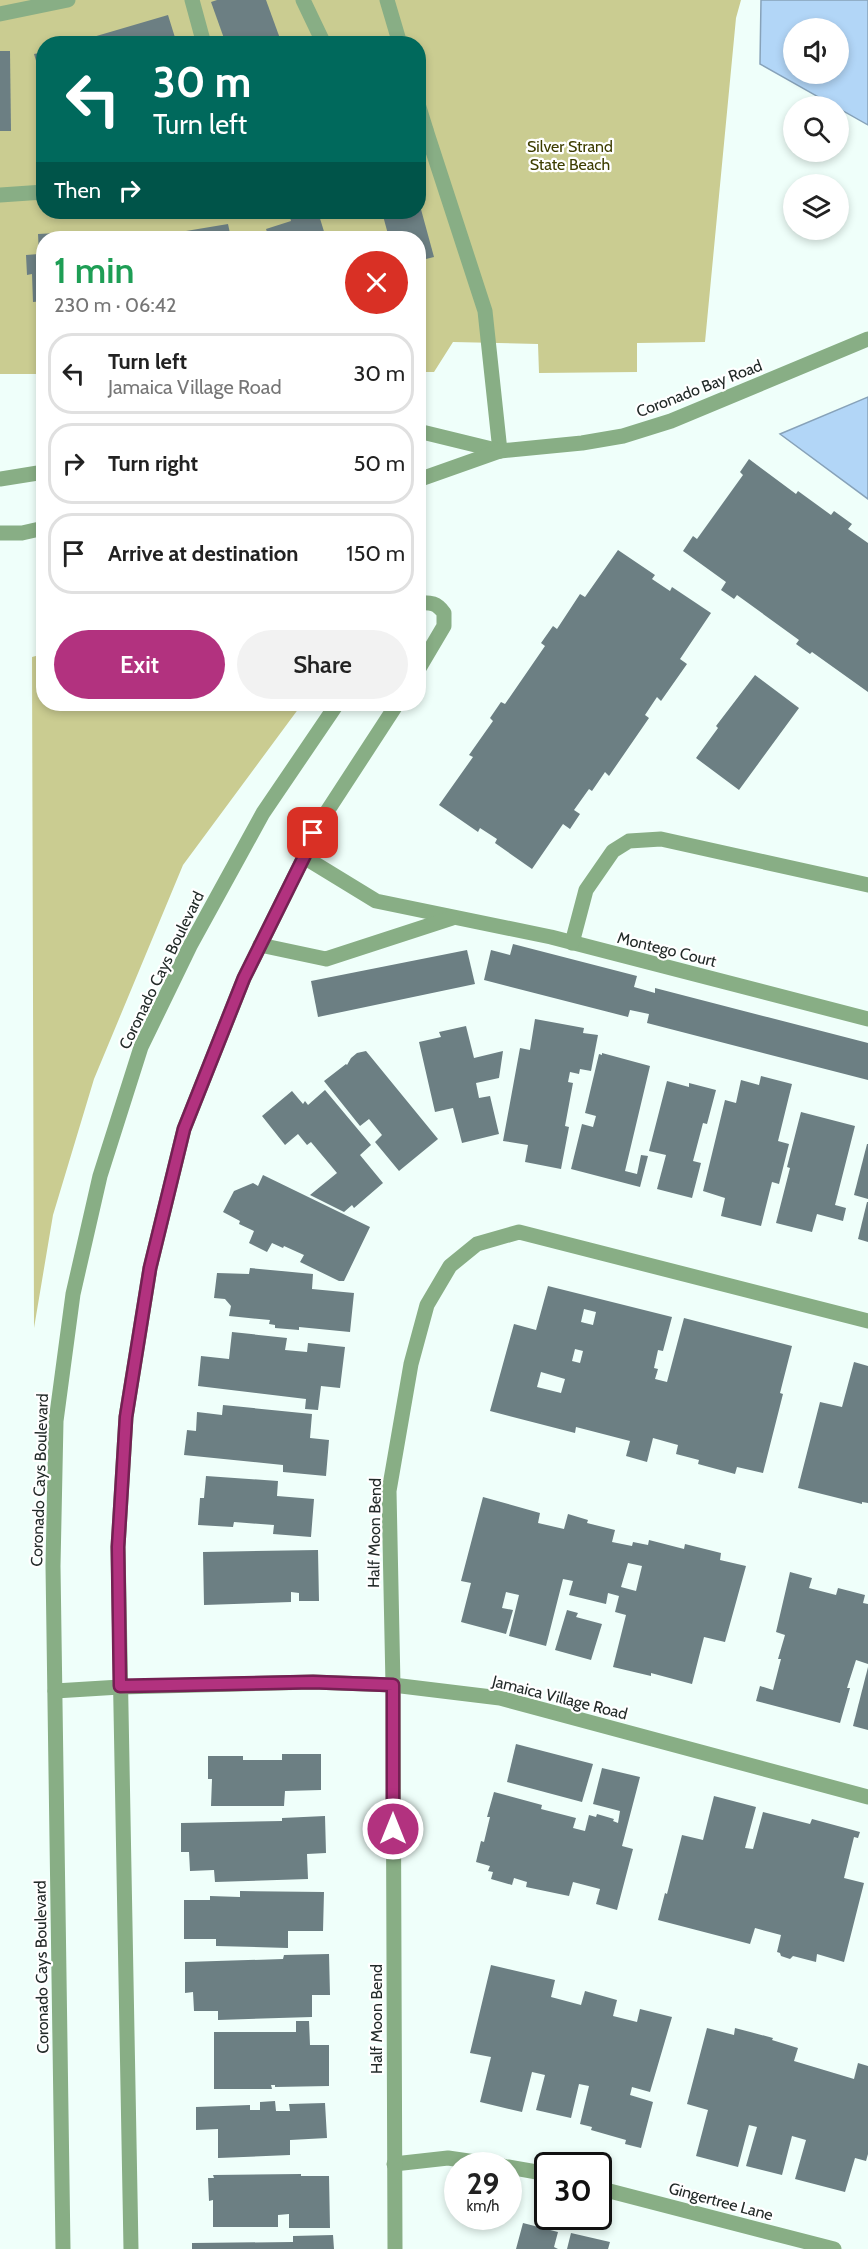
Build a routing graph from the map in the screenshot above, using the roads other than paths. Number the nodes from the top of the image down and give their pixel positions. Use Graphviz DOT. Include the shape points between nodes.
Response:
graph roads {
  1 [pos="68,0"];
  2 [pos="192,0"];
  3 [pos="303,0"];
  4 [pos="387,0"];
  5 [pos="0,14"];
  6 [pos="202,36"];
  7 [pos="320,36"];
  8 [pos="398,36"];
  9 [pos="426,141"];
  10 [pos="36,193"];
  11 [pos="0,195"];
  12 [pos="868,339"];
  13 [pos="426,433"];
  14 [pos="500,451"];
  15 [pos="36,473"];
  16 [pos="426,477"];
  17 [pos="0,479"];
  18 [pos="36,530"];
  19 [pos="0,534"];
  20 [pos="426,602"];
  21 [pos="426,656"];
  22 [pos="332,711"];
  23 [pos="392,711"];
  24 [pos="304,857"];
  25 [pos="868,885"];
  26 [pos="455,918"];
  27 [pos="572,943"];
  28 [pos="260,945"];
  29 [pos="868,1019"];
  30 [pos="868,1320"];
  31 [pos="393,1685"];
  32 [pos="120,1687"];
  33 [pos="55,1692"];
  34 [pos="868,1797"];
  35 [pos="444,2158"];
  36 [pos="394,2164"];
  37 [pos="612,2192"];
  38 [pos="63,2249"];
  39 [pos="131,2249"];
  40 [pos="395,2249"];
  41 [pos="834,2249"];
  1 -- 5 [label="street"];
  2 -- 6 [label="street"];
  3 -- 7 [label="street"];
  4 -- 8 [label="street"];
  9 -- 14 [label="street" via="485,311"];
  10 -- 11 [label="street"];
  12 -- 14 [label="street, Coronado Bay Road" via="671,421 623,436"];
  13 -- 14 [label="street, Coronado Bay Road"];
  14 -- 16 [label="street, Coronado Bay Road"];
  15 -- 17 [label="street"];
  18 -- 19 [label="street"];
  20 -- 21 [label="street" via="438,605 444,613 444,626"];
  22 -- 33 [label="street, Coronado Cays Boulevard" via="263,813 190,946 141,1047 100,1176 73,1294 56,1421"];
  23 -- 24 [label="street" via="313,833"];
  24 -- 26 [label="street, Montego Court" via="376,902"];
  24 -- 28 [label="street"];
  25 -- 27 [label="street" via="662,839 629,841 613,851 586,890"];
  26 -- 27 [label="street, Montego Court"];
  26 -- 28 [label="street, Montego Court" via="326,959"];
  27 -- 29 [label="street, Montego Court"];
  28 -- 32 [label="street" via="184,1129 150,1268 126,1417 118,1547"];
  30 -- 31 [label="street, Half Moon Bend" via="519,1232 477,1244 450,1266 427,1305 411,1364 389,1491"];
  31 -- 32 [label="street, Jamaica Village Road" via="313,1682"];
  31 -- 34 [label="street, Jamaica Village Road" via="500,1698"];
  31 -- 36 [label="street, Half Moon Bend"];
  32 -- 33 [label="street, Jamaica Village Road"];
  32 -- 39 [label="street"];
  33 -- 38 [label="street, Coronado Cays Boulevard"];
  35 -- 36 [label="street"];
  36 -- 40 [label="street, Half Moon Bend"];
  37 -- 41 [label="street, Gingertree Lane"];
}
